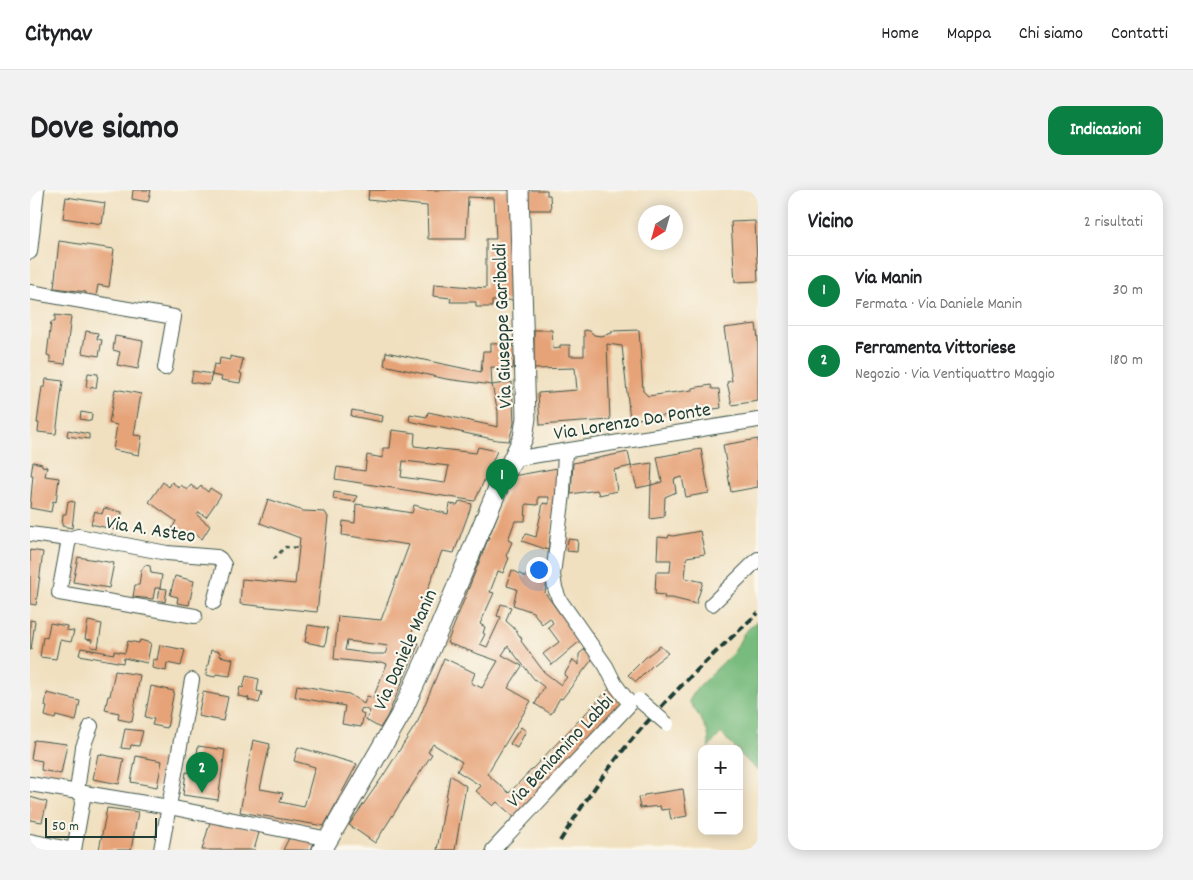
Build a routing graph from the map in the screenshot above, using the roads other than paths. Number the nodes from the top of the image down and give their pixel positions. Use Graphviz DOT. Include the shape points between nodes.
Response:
graph roads {
  1 [pos="37,190"];
  2 [pos="519,190"];
  3 [pos="30,252"];
  4 [pos="30,292"];
  5 [pos="165,368"];
  6 [pos="758,420"];
  7 [pos="565,452"];
  8 [pos="513,459"];
  9 [pos="30,534"];
  10 [pos="69,539"];
  11 [pos="758,559"];
  12 [pos="214,602"];
  13 [pos="712,604"];
  14 [pos="195,616"];
  15 [pos="606,666"];
  16 [pos="192,680"];
  17 [pos="91,726"];
  18 [pos="669,726"];
  19 [pos="30,784"];
  20 [pos="80,792"];
  21 [pos="169,807"];
  22 [pos="30,841"];
  23 [pos="326,844"];
  24 [pos="160,850"];
  25 [pos="493,850"];
  1 -- 3 [label="street"];
  2 -- 8 [label="street, Via Giuseppe Garibaldi" via="526,418 523,438"];
  4 -- 5 [label="street" via="174,317"];
  6 -- 7 [label="street, Via Lorenzo Da Ponte"];
  7 -- 8 [label="street, Via Lorenzo Da Ponte"];
  7 -- 15 [label="street, Via Beniamino Labbi" via="553,575 555,588"];
  8 -- 23 [label="street, Via Daniele Manin" via="402,712"];
  9 -- 10 [label="street, Via A. Asteo"];
  10 -- 12 [label="street, Via A. Asteo" via="78,536 167,553 217,557 224,565"];
  10 -- 14 [label="street" via="59,593"];
  11 -- 13 [label="street"];
  15 -- 18 [label="street, bridge"];
  15 -- 25 [label="street, Via Beniamino Labbi" via="630,704"];
  16 -- 21 [label="street"];
  17 -- 20 [label="street" via="83,747"];
  19 -- 20 [label="street"];
  20 -- 21 [label="street"];
  20 -- 22 [label="street" via="74,850"];
  21 -- 23 [label="street"];
  21 -- 24 [label="street"];
}
